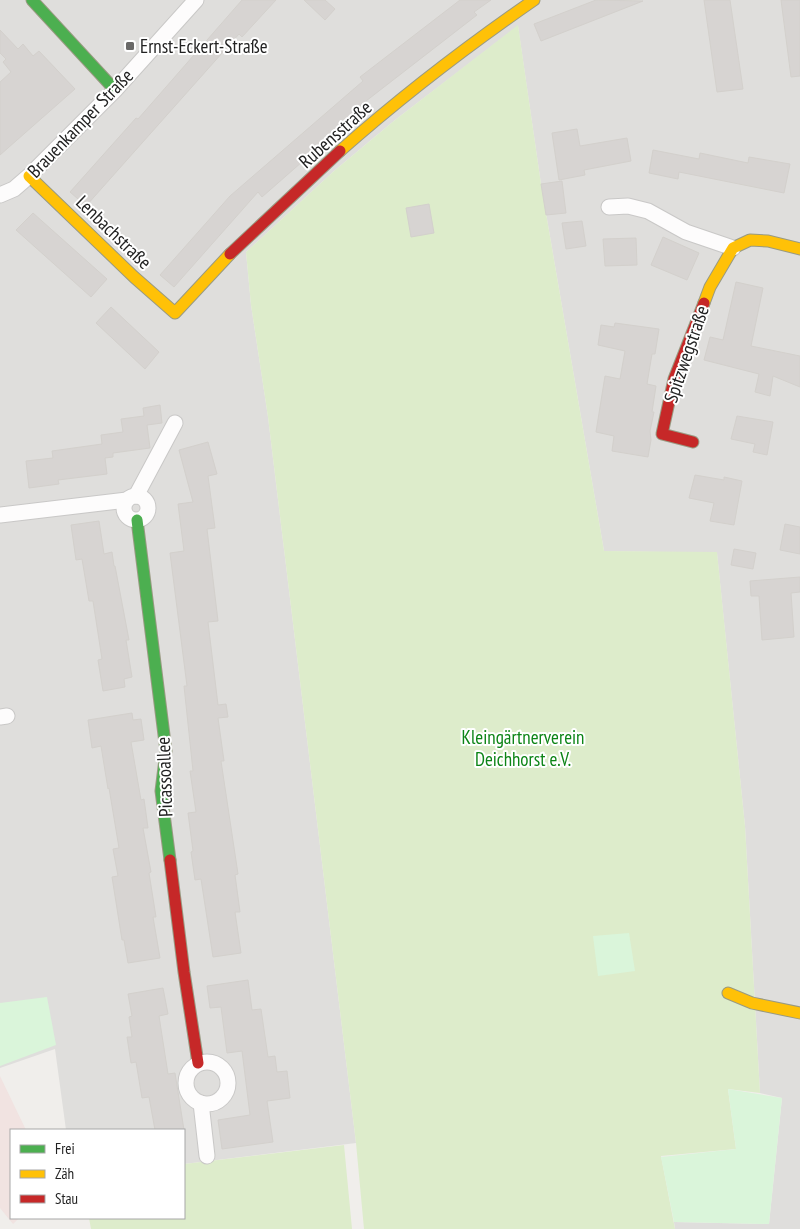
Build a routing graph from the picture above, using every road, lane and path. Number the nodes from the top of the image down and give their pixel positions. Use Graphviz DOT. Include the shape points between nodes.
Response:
graph roads {
  1 [pos="32,0"];
  2 [pos="196,0"];
  3 [pos="534,0"];
  4 [pos="115,90"];
  5 [pos="29,176"];
  6 [pos="0,195"];
  7 [pos="609,207"];
  8 [pos="732,248"];
  9 [pos="800,249"];
  10 [pos="175,313"];
  11 [pos="175,423"];
  12 [pos="693,442"];
  13 [pos="132,498"];
  14 [pos="0,516"];
  15 [pos="137,520"];
  16 [pos="728,993"];
  17 [pos="800,1013"];
  18 [pos="198,1063"];
  19 [pos="202,1103"];
  20 [pos="208,1156"];
  1 -- 4 [label="street"];
  2 -- 4 [label="street, Brauenkamper Straße"];
  3 -- 10 [label="street, Rubensstraße" via="398,102 244,240"];
  4 -- 5 [label="street, Brauenkamper Straße"];
  5 -- 6 [label="street, Brauenkamper Straße"];
  5 -- 10 [label="street, Lenbachstraße"];
  7 -- 8 [label="street" via="628,206 648,211 686,232"];
  8 -- 9 [label="street" via="750,240"];
  8 -- 12 [label="street, Spitzwegstraße" via="710,287 674,379 662,434"];
  11 -- 13 [label="street"];
  13 -- 14 [label="street"];
  13 -- 15 [label="street, Picassoallee" via="124,507 126,515"];
  15 -- 18 [label="street, Picassoallee" via="166,751 161,791"];
  16 -- 17 [label="street" via="752,1004"];
  18 -- 19 [label="street" via="188,1071 185,1084 190,1096"];
  18 -- 19 [label="street" via="213,1062 227,1077 226,1092 222,1098 209,1104"];
  19 -- 20 [label="street"];
}
